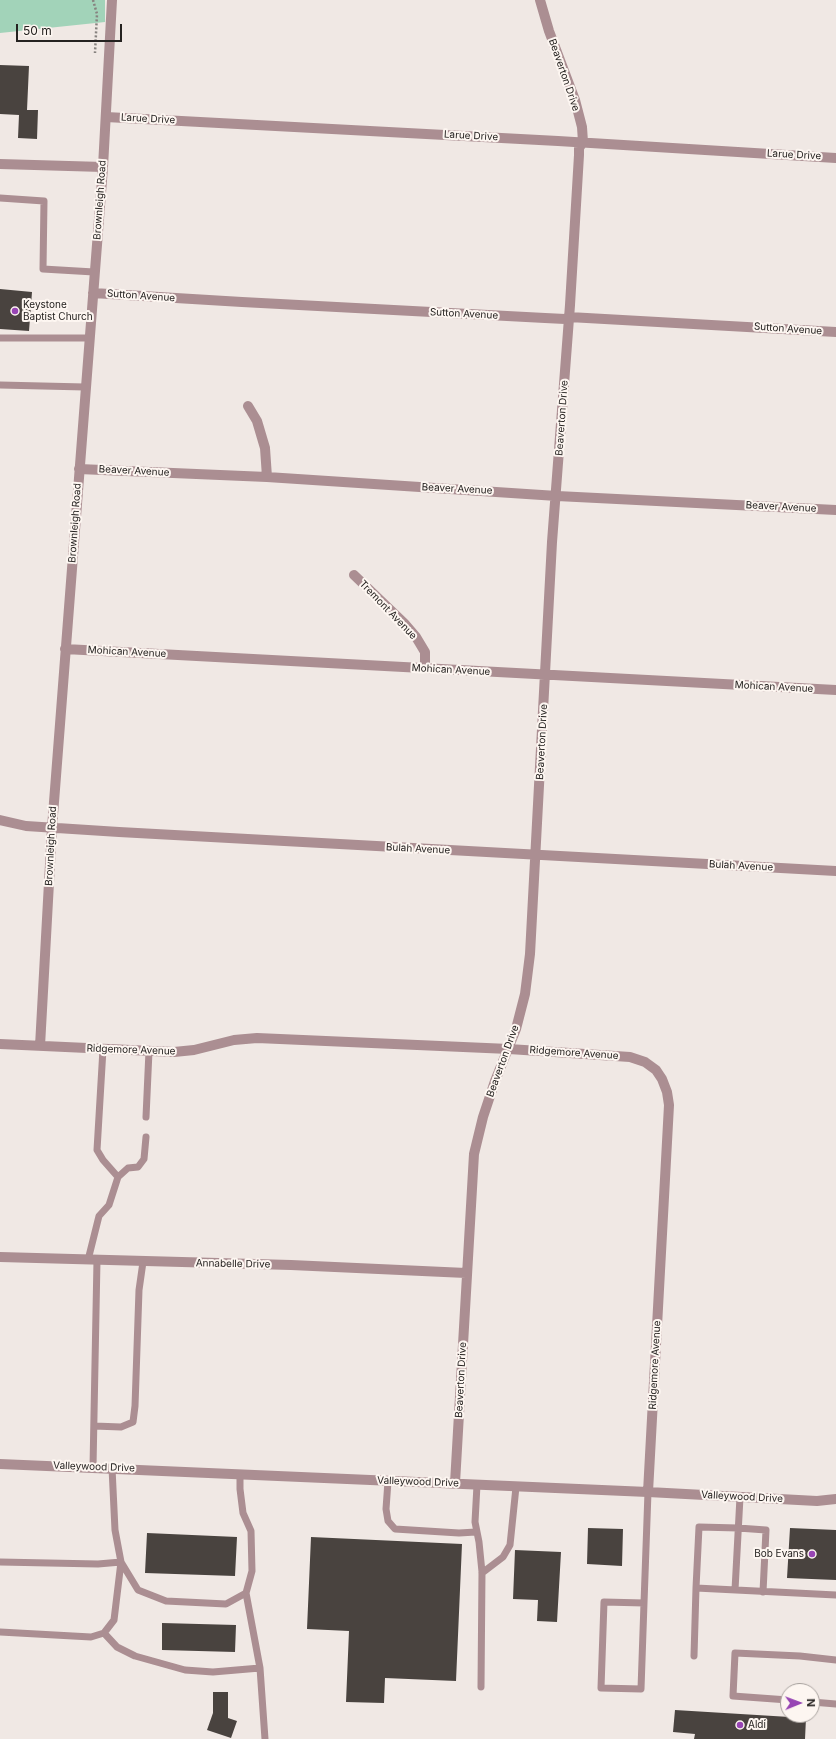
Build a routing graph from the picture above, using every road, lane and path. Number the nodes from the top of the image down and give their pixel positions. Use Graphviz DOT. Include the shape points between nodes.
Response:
graph roads {
  1 [pos="93,0"];
  2 [pos="112,0"];
  3 [pos="540,0"];
  4 [pos="95,53"];
  5 [pos="106,117"];
  6 [pos="583,142"];
  7 [pos="836,158"];
  8 [pos="0,164"];
  9 [pos="103,168"];
  10 [pos="0,198"];
  11 [pos="94,272"];
  12 [pos="93,293"];
  13 [pos="569,317"];
  14 [pos="836,332"];
  15 [pos="0,338"];
  16 [pos="89,338"];
  17 [pos="0,385"];
  18 [pos="85,387"];
  19 [pos="248,406"];
  20 [pos="79,469"];
  21 [pos="267,477"];
  22 [pos="557,496"];
  23 [pos="836,510"];
  24 [pos="354,575"];
  25 [pos="65,649"];
  26 [pos="425,668"];
  27 [pos="546,675"];
  28 [pos="836,690"];
  29 [pos="0,820"];
  30 [pos="52,828"];
  31 [pos="536,855"];
  32 [pos="836,871"];
  33 [pos="0,1044"];
  34 [pos="40,1046"];
  35 [pos="103,1049"];
  36 [pos="508,1049"];
  37 [pos="149,1051"];
  38 [pos="146,1117"];
  39 [pos="146,1137"];
  40 [pos="118,1177"];
  41 [pos="0,1257"];
  42 [pos="93,1260"];
  43 [pos="143,1262"];
  44 [pos="466,1273"];
  45 [pos="94,1426"];
  46 [pos="0,1464"];
  47 [pos="93,1468"];
  48 [pos="112,1468"];
  49 [pos="240,1474"];
  50 [pos="388,1481"];
  51 [pos="455,1483"];
  52 [pos="477,1484"];
  53 [pos="516,1486"];
  54 [pos="648,1492"];
  55 [pos="740,1497"];
  56 [pos="836,1500"];
  57 [pos="738,1528"];
  58 [pos="476,1532"];
  59 [pos="0,1562"];
  60 [pos="121,1562"];
  61 [pos="482,1573"];
  62 [pos="696,1588"];
  63 [pos="735,1590"];
  64 [pos="762,1592"];
  65 [pos="246,1593"];
  66 [pos="836,1595"];
  67 [pos="644,1603"];
  68 [pos="0,1632"];
  69 [pos="104,1633"];
  70 [pos="694,1656"];
  71 [pos="836,1660"];
  72 [pos="260,1668"];
  73 [pos="481,1687"];
  74 [pos="780,1699"];
  75 [pos="820,1703"];
  76 [pos="836,1704"];
  77 [pos="265,1739"];
  1 -- 4 [label="path" via="97,14"];
  2 -- 5 [label="street, Brownleigh Road"];
  3 -- 6 [label="street, Beaverton Drive" via="575,100"];
  5 -- 6 [label="street, Larue Drive"];
  5 -- 9 [label="street, Brownleigh Road"];
  6 -- 7 [label="street, Larue Drive"];
  6 -- 13 [label="street, Beaverton Drive" via="579,148"];
  8 -- 9 [label="street"];
  9 -- 11 [label="street, Brownleigh Road"];
  10 -- 11 [label="lane" via="44,201 43,269"];
  11 -- 12 [label="street, Brownleigh Road"];
  12 -- 13 [label="street, Sutton Avenue" via="565,319"];
  12 -- 16 [label="street, Brownleigh Road"];
  13 -- 14 [label="street, Sutton Avenue"];
  13 -- 22 [label="street, Beaverton Drive"];
  15 -- 16 [label="lane"];
  16 -- 18 [label="street, Brownleigh Road"];
  17 -- 18 [label="lane"];
  18 -- 20 [label="street, Brownleigh Road"];
  19 -- 21 [label="street" via="258,421 265,448"];
  20 -- 21 [label="street, Beaver Avenue"];
  20 -- 25 [label="street, Brownleigh Road"];
  21 -- 22 [label="street, Beaver Avenue"];
  22 -- 23 [label="street, Beaver Avenue"];
  22 -- 27 [label="street, Beaverton Drive" via="552,542"];
  24 -- 26 [label="street, Tremont Avenue" via="416,637 425,652"];
  25 -- 26 [label="street, Mohican Avenue"];
  25 -- 30 [label="street, Brownleigh Road"];
  26 -- 27 [label="street, Mohican Avenue"];
  27 -- 28 [label="street, Mohican Avenue"];
  27 -- 31 [label="street, Beaverton Drive"];
  29 -- 30 [label="street, Bulah Avenue"];
  30 -- 31 [label="street, Bulah Avenue"];
  30 -- 34 [label="street, Brownleigh Road"];
  31 -- 32 [label="street, Bulah Avenue"];
  31 -- 36 [label="street, Beaverton Drive" via="527,978 516,1029"];
  33 -- 34 [label="street, Ridgemore Avenue"];
  34 -- 35 [label="street, Ridgemore Avenue"];
  35 -- 37 [label="street, Ridgemore Avenue"];
  35 -- 40 [label="lane" via="98,1150"];
  36 -- 37 [label="street, Ridgemore Avenue" via="257,1038 234,1040 194,1050"];
  36 -- 44 [label="street, Beaverton Drive" via="483,1117 474,1154"];
  36 -- 54 [label="street, Ridgemore Avenue" via="630,1057 645,1062 656,1070 667,1092 669,1105"];
  37 -- 38 [label="lane"];
  39 -- 40 [label="lane" via="144,1159 138,1167 128,1168"];
  40 -- 42 [label="lane" via="109,1205 99,1216"];
  41 -- 42 [label="street, Annabelle Drive"];
  42 -- 43 [label="street, Annabelle Drive"];
  42 -- 45 [label="lane"];
  43 -- 44 [label="street, Annabelle Drive" via="290,1265"];
  43 -- 45 [label="lane" via="139,1290 135,1406 132,1422 121,1426"];
  44 -- 51 [label="street, Beaverton Drive"];
  45 -- 47 [label="lane"];
  46 -- 47 [label="street, Valleywood Drive"];
  47 -- 48 [label="street, Valleywood Drive"];
  48 -- 49 [label="street, Valleywood Drive"];
  48 -- 60 [label="lane" via="115,1530"];
  49 -- 50 [label="street, Valleywood Drive"];
  49 -- 65 [label="lane" via="243,1513 251,1531 252,1571"];
  50 -- 51 [label="street, Valleywood Drive"];
  50 -- 58 [label="lane" via="386,1509 388,1521 395,1529"];
  51 -- 52 [label="street, Valleywood Drive"];
  52 -- 53 [label="street, Valleywood Drive"];
  52 -- 58 [label="lane" via="474,1522"];
  53 -- 54 [label="street, Valleywood Drive"];
  53 -- 61 [label="lane" via="510,1545 503,1558"];
  54 -- 55 [label="street, Valleywood Drive"];
  54 -- 67 [label="lane"];
  55 -- 56 [label="street, Valleywood Drive"];
  55 -- 57 [label="lane"];
  57 -- 62 [label="lane" via="699,1527"];
  57 -- 63 [label="lane"];
  57 -- 64 [label="lane" via="766,1530"];
  58 -- 61 [label="lane"];
  59 -- 60 [label="lane"];
  60 -- 65 [label="lane" via="138,1590 166,1600 226,1604"];
  60 -- 69 [label="lane" via="114,1620"];
  61 -- 73 [label="lane"];
  62 -- 63 [label="lane"];
  62 -- 70 [label="lane"];
  63 -- 64 [label="lane"];
  64 -- 66 [label="lane"];
  65 -- 72 [label="lane"];
  67 -- 67 [label="lane" via="641,1689 601,1688 604,1602"];
  68 -- 69 [label="lane" via="90,1637"];
  69 -- 72 [label="lane" via="117,1647 135,1656 185,1670 213,1672"];
  71 -- 74 [label="lane" via="735,1653 733,1696"];
  72 -- 77 [label="lane"];
  75 -- 76 [label="lane"];
}
